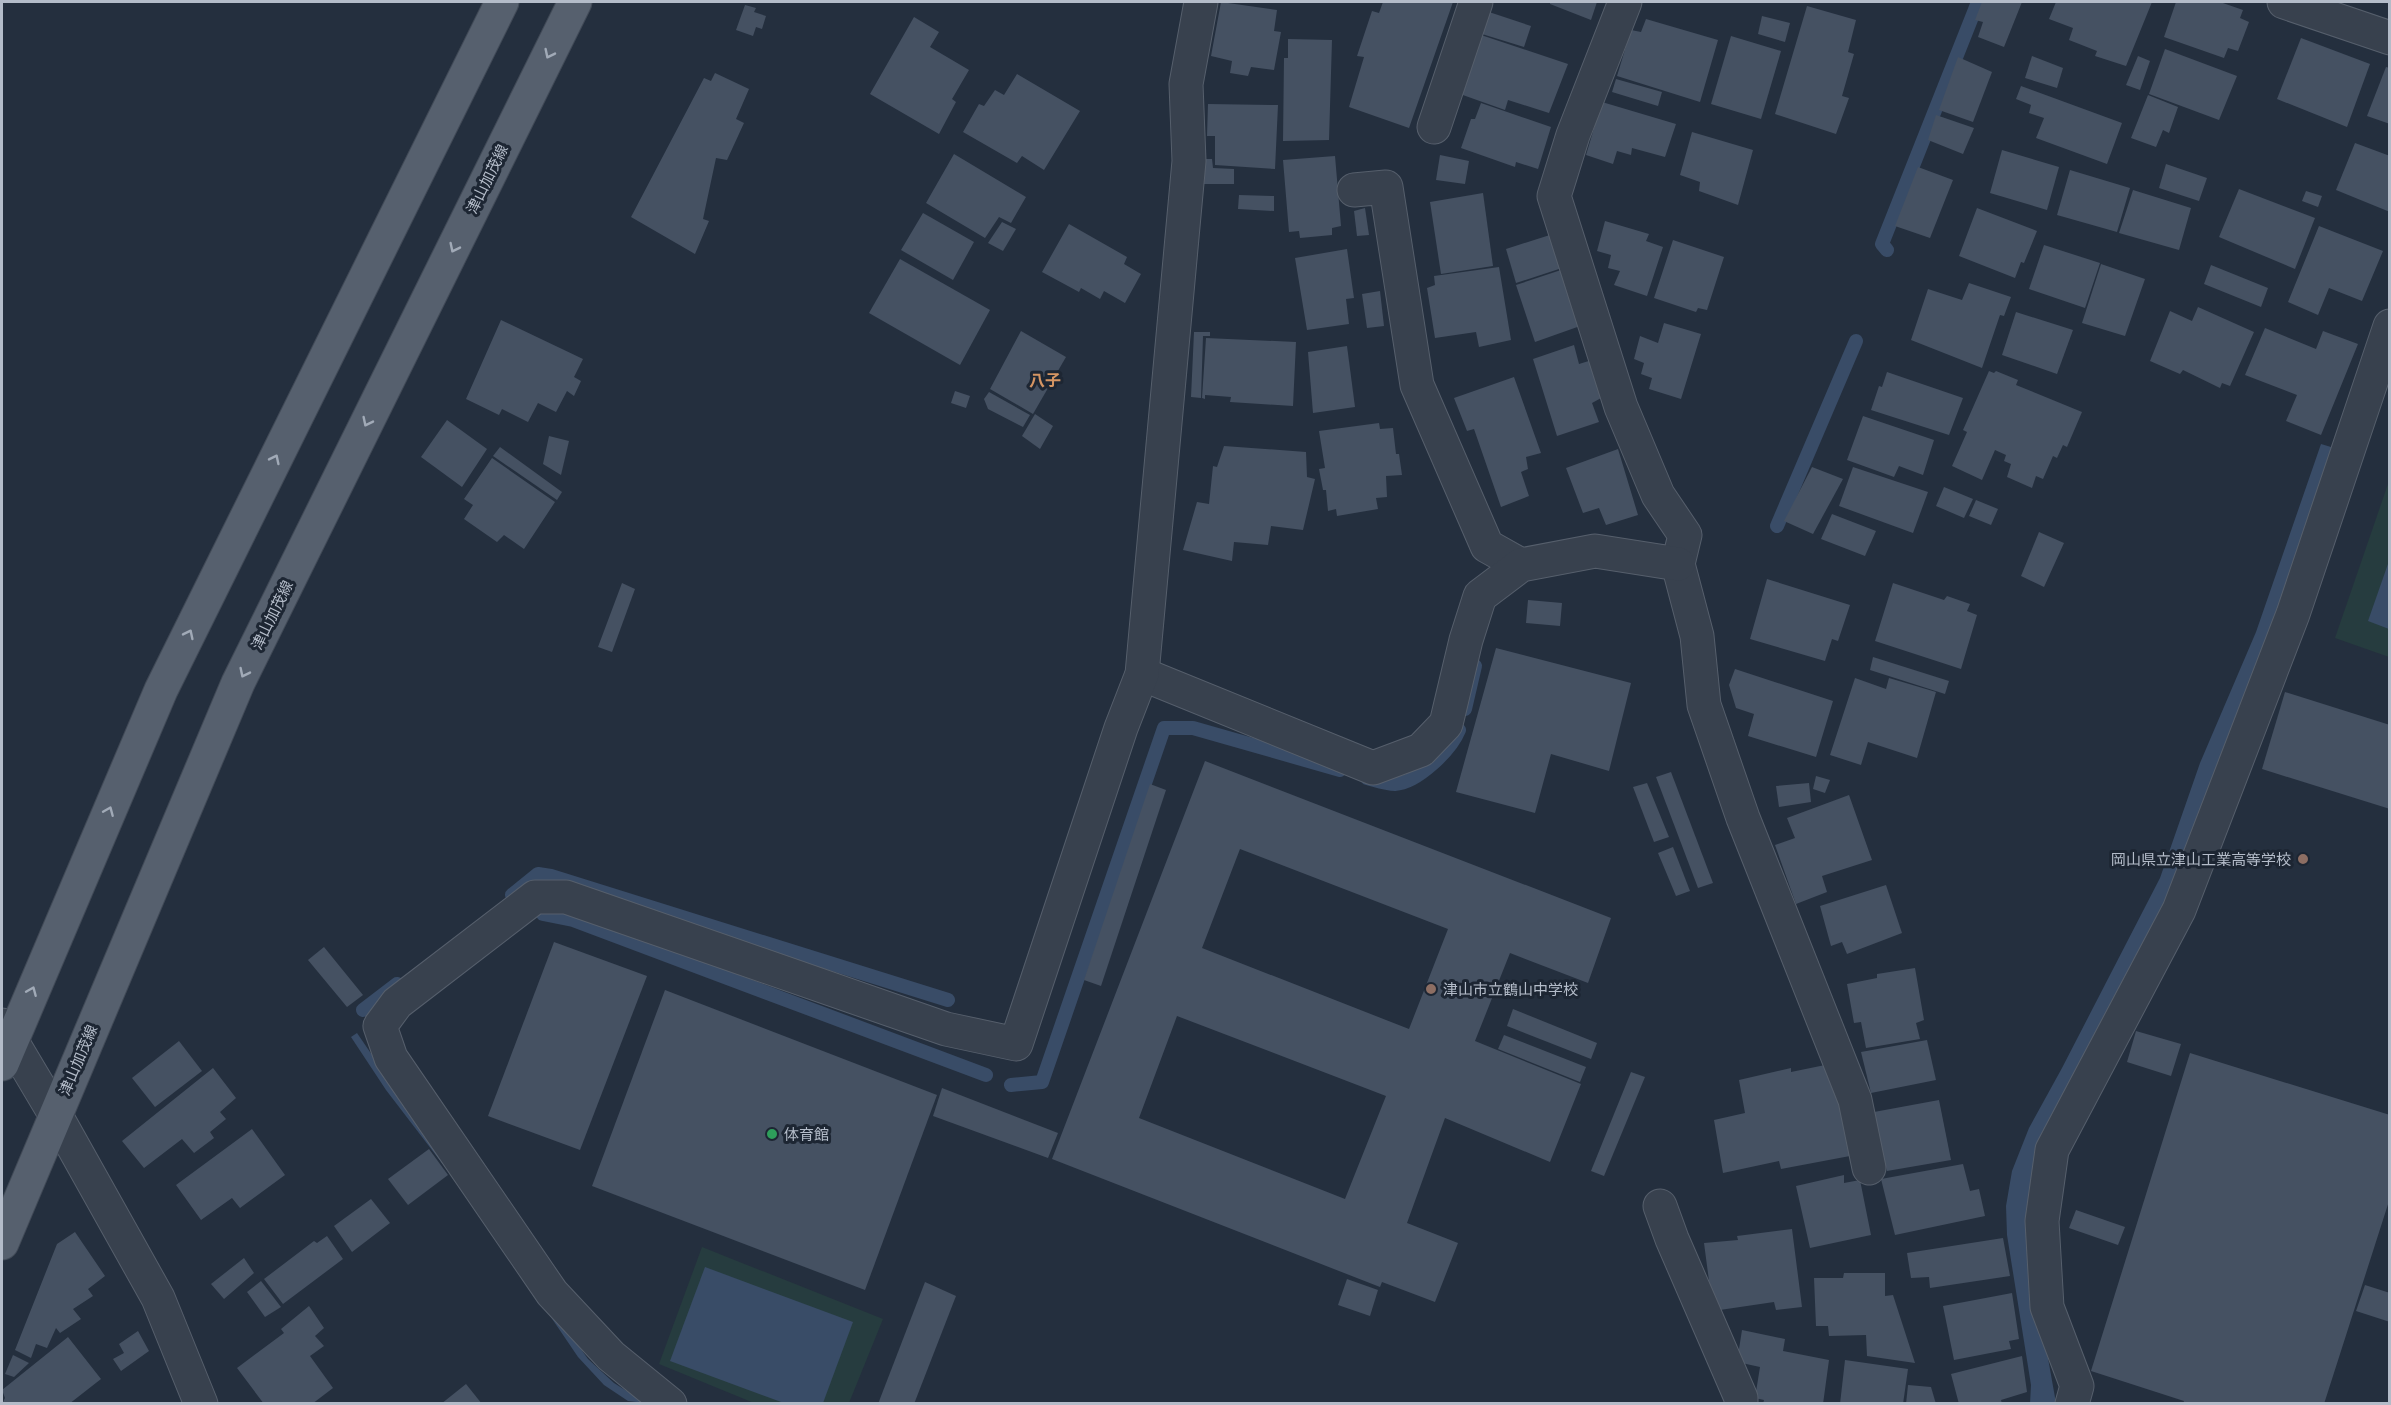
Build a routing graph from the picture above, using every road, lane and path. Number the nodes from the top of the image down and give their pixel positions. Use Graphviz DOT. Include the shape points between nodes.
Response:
graph roads {
  1 [pos="501,2"];
  2 [pos="575,2"];
  3 [pos="1201,2"];
  4 [pos="1476,2"];
  5 [pos="1624,2"];
  6 [pos="2284,2"];
  7 [pos="2390,38"];
  8 [pos="1434,127"];
  9 [pos="1354,190"];
  10 [pos="2390,326"];
  11 [pos="1678,564"];
  12 [pos="1521,565"];
  13 [pos="1143,674"];
  14 [pos="5,1043"];
  15 [pos="55,1114"];
  16 [pos="1869,1168"];
  17 [pos="1660,1206"];
  18 [pos="2,1244"];
  19 [pos="201,1404"];
  20 [pos="670,1404"];
  21 [pos="1741,1404"];
  22 [pos="2072,1404"];
  14 -- 1 [label="main road, one-way" via="161,690"];
  2 -- 15 [label="main road, 津山加茂線, one-way" via="238,683"];
  3 -- 13 [label="street" via="1186,84 1189,161"];
  4 -- 8 [label="street"];
  5 -- 11 [label="street" via="1554,196 1621,407 1658,495 1685,535"];
  6 -- 7 [label="street"];
  9 -- 12 [label="street" via="1386,187 1417,385 1487,546"];
  10 -- 22 [label="street" via="2293,614 2179,910 2052,1150 2042,1221 2047,1307 2077,1386"];
  11 -- 12 [label="street" via="1595,551"];
  11 -- 16 [label="street" via="1697,636 1704,705 1743,818 1855,1100"];
  12 -- 13 [label="street" via="1480,596 1446,724 1421,750 1373,768"];
  13 -- 20 [label="street" via="1117,740 1016,1044 946,1029 566,897 535,897 397,1003 380,1026 391,1058 552,1293 611,1356"];
  14 -- 15 [label="street"];
  15 -- 18 [label="main road, 津山加茂線"];
  15 -- 19 [label="street" via="158,1298"];
  17 -- 21 [label="street" via="1742,1398"];
}
